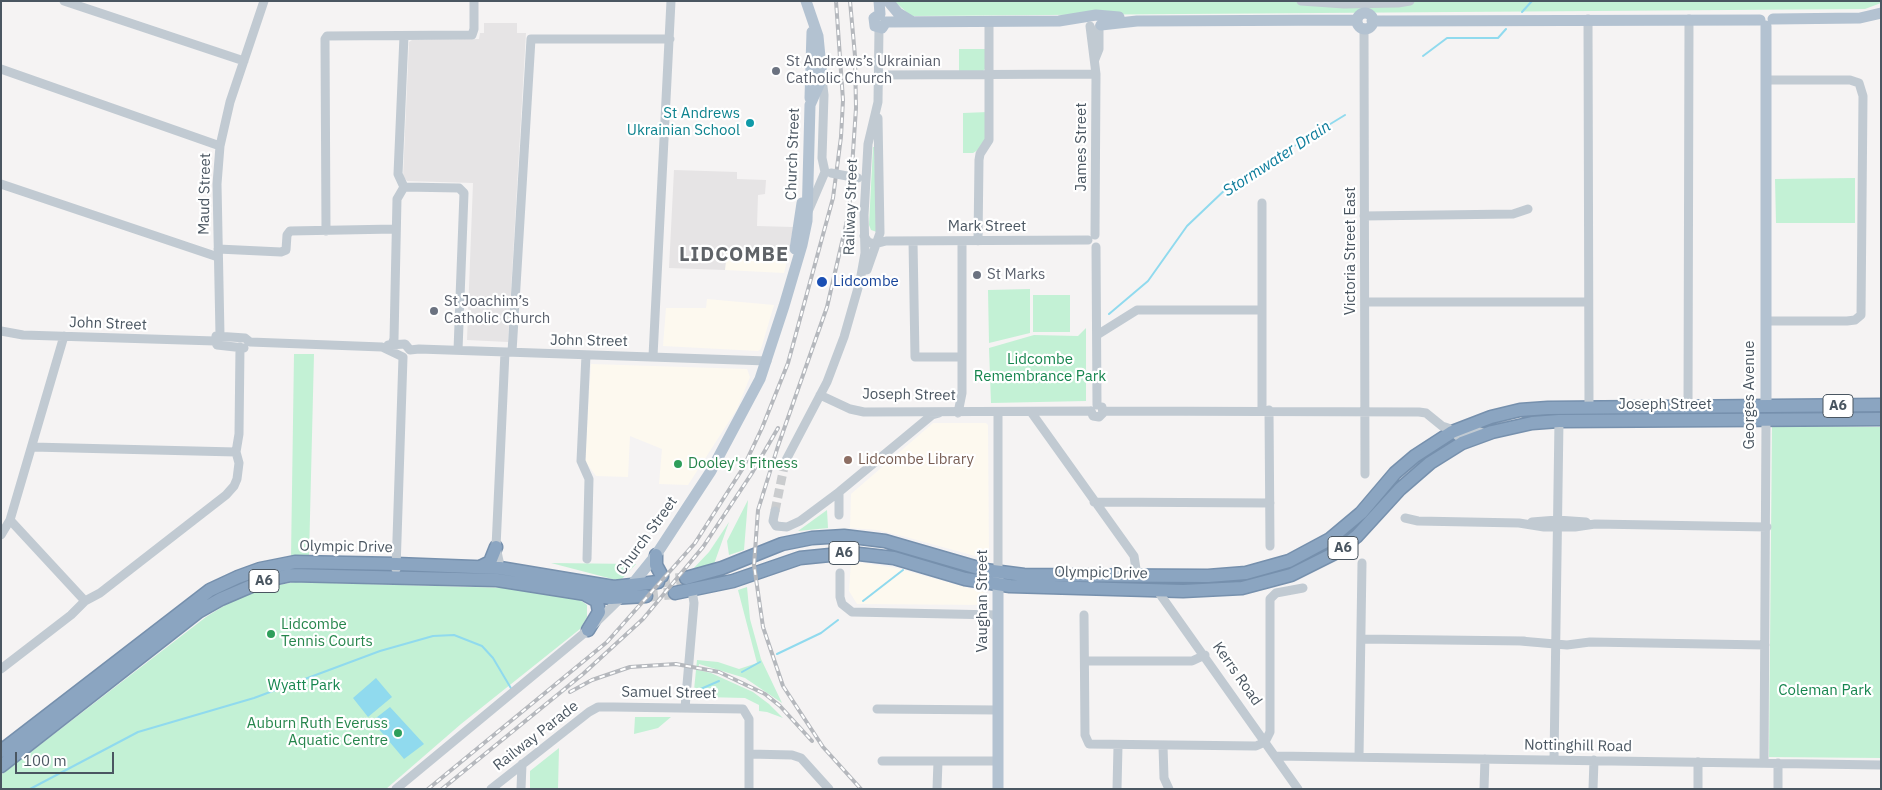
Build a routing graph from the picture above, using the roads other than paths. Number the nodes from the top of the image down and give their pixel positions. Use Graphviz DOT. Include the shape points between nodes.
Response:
graph roads {
  1 [pos="64,1"];
  2 [pos="264,1"];
  3 [pos="474,1"];
  4 [pos="671,1"];
  5 [pos="806,1"];
  6 [pos="879,1"];
  7 [pos="888,1"];
  8 [pos="1302,1"];
  9 [pos="1410,1"];
  10 [pos="1881,13"];
  11 [pos="1364,17"];
  12 [pos="1588,19"];
  13 [pos="1689,19"];
  14 [pos="882,21"];
  15 [pos="913,21"];
  16 [pos="990,22"];
  17 [pos="1095,22"];
  18 [pos="1766,22"];
  19 [pos="812,25"];
  20 [pos="404,36"];
  21 [pos="670,40"];
  22 [pos="244,61"];
  23 [pos="1,69"];
  24 [pos="1096,74"];
  25 [pos="878,75"];
  26 [pos="989,75"];
  27 [pos="1766,80"];
  28 [pos="820,83"];
  29 [pos="878,96"];
  30 [pos="810,105"];
  31 [pos="870,136"];
  32 [pos="220,146"];
  33 [pos="878,157"];
  34 [pos="808,160"];
  35 [pos="828,173"];
  36 [pos="862,179"];
  37 [pos="1,184"];
  38 [pos="404,187"];
  39 [pos="818,188"];
  40 [pos="1262,203"];
  41 [pos="1528,209"];
  42 [pos="807,214"];
  43 [pos="864,215"];
  44 [pos="1364,216"];
  45 [pos="396,229"];
  46 [pos="326,231"];
  47 [pos="864,236"];
  48 [pos="881,240"];
  49 [pos="913,241"];
  50 [pos="962,241"];
  51 [pos="978,241"];
  52 [pos="1093,241"];
  53 [pos="218,253"];
  54 [pos="793,273"];
  55 [pos="1365,302"];
  56 [pos="1588,302"];
  57 [pos="853,308"];
  58 [pos="1262,310"];
  59 [pos="1766,321"];
  60 [pos="1,331"];
  61 [pos="1097,335"];
  62 [pos="64,336"];
  63 [pos="217,338"];
  64 [pos="250,342"];
  65 [pos="392,344"];
  66 [pos="240,347"];
  67 [pos="382,347"];
  68 [pos="458,350"];
  69 [pos="509,352"];
  70 [pos="404,354"];
  71 [pos="586,355"];
  72 [pos="653,356"];
  73 [pos="962,357"];
  74 [pos="767,360"];
  75 [pos="820,396"];
  76 [pos="1766,406"];
  77 [pos="1881,406"];
  78 [pos="1589,407"];
  79 [pos="1688,407"];
  80 [pos="1097,409"];
  81 [pos="908,410"];
  82 [pos="1266,410"];
  83 [pos="1366,410"];
  84 [pos="941,412"];
  85 [pos="998,412"];
  86 [pos="1031,412"];
  87 [pos="958,413"];
  88 [pos="1881,419"];
  89 [pos="1559,421"];
  90 [pos="1766,421"];
  91 [pos="1450,430"];
  92 [pos="913,431"];
  93 [pos="1485,434"];
  94 [pos="32,446"];
  95 [pos="236,452"];
  96 [pos="786,462"];
  97 [pos="1365,474"];
  98 [pos="839,492"];
  99 [pos="1094,502"];
  100 [pos="1270,503"];
  101 [pos="775,511"];
  102 [pos="839,515"];
  103 [pos="1405,518"];
  104 [pos="10,520"];
  105 [pos="1558,523"];
  106 [pos="1767,527"];
  107 [pos="1,535"];
  108 [pos="1270,546"];
  109 [pos="496,547"];
  110 [pos="656,555"];
  111 [pos="587,559"];
  112 [pos="499,561"];
  113 [pos="1362,563"];
  114 [pos="396,564"];
  115 [pos="480,567"];
  116 [pos="840,573"];
  117 [pos="1123,576"];
  118 [pos="1158,576"];
  119 [pos="403,577"];
  120 [pos="686,578"];
  121 [pos="998,578"];
  122 [pos="611,586"];
  123 [pos="631,586"];
  124 [pos="1303,588"];
  125 [pos="692,590"];
  126 [pos="1157,590"];
  127 [pos="584,593"];
  128 [pos="675,593"];
  129 [pos="646,596"];
  130 [pos="621,598"];
  131 [pos="84,601"];
  132 [pos="1084,614"];
  133 [pos="994,615"];
  134 [pos="588,630"];
  135 [pos="1362,639"];
  136 [pos="1556,642"];
  137 [pos="1765,645"];
  138 [pos="1205,655"];
  139 [pos="1085,662"];
  140 [pos="1,669"];
  141 [pos="598,707"];
  142 [pos="685,708"];
  143 [pos="877,708"];
  144 [pos="998,710"];
  145 [pos="1265,742"];
  146 [pos="1118,746"];
  147 [pos="1163,746"];
  148 [pos="1,751"];
  149 [pos="749,754"];
  150 [pos="1275,756"];
  151 [pos="1359,757"];
  152 [pos="1485,759"];
  153 [pos="1554,760"];
  154 [pos="1594,760"];
  155 [pos="882,761"];
  156 [pos="938,761"];
  157 [pos="998,761"];
  158 [pos="1698,762"];
  159 [pos="1764,763"];
  160 [pos="522,764"];
  161 [pos="1778,764"];
  162 [pos="1881,765"];
  163 [pos="1,766"];
  164 [pos="396,789"];
  165 [pos="491,789"];
  166 [pos="521,789"];
  167 [pos="749,789"];
  168 [pos="828,789"];
  169 [pos="937,789"];
  170 [pos="998,789"];
  171 [pos="1118,789"];
  172 [pos="1169,789"];
  173 [pos="1298,789"];
  174 [pos="1484,789"];
  175 [pos="1593,789"];
  176 [pos="1698,789"];
  177 [pos="1778,789"];
  1 -- 22 [label="street"];
  2 -- 22 [label="street, Maud Street"];
  3 -- 20 [label="street" via="472,35"];
  4 -- 21 [label="street"];
  5 -- 19 [label="main road"];
  6 -- 14 [label="main road, Railway Street"];
  7 -- 15 [label="main road" via="902,16"];
  8 -- 11 [label="street"];
  9 -- 11 [label="street"];
  10 -- 18 [label="main road" via="1860,18"];
  11 -- 12 [label="main road"];
  11 -- 17 [label="main road"];
  11 -- 44 [label="street, Victoria Street East"];
  12 -- 13 [label="main road"];
  12 -- 56 [label="street"];
  13 -- 18 [label="main road"];
  13 -- 79 [label="street"];
  14 -- 15 [label="main road"];
  14 -- 25 [label="street, Railway Street"];
  15 -- 16 [label="main road"];
  16 -- 17 [label="main road"];
  16 -- 26 [label="street"];
  17 -- 24 [label="street, James Street" via="1099,49 1095,59"];
  18 -- 27 [label="main road, Georges Avenue"];
  19 -- 28 [label="main road"];
  19 -- 30 [label="main road"];
  20 -- 38 [label="street" via="398,174"];
  20 -- 46 [label="street" via="327,36 324,39"];
  21 -- 69 [label="street" via="531,39"];
  21 -- 72 [label="street"];
  22 -- 32 [label="street, Maud Street"];
  23 -- 32 [label="street"];
  24 -- 26 [label="street"];
  24 -- 52 [label="street, James Street"];
  25 -- 26 [label="street"];
  25 -- 29 [label="street, Railway Street"];
  26 -- 51 [label="street" via="989,140 979,160"];
  27 -- 59 [label="main road, Georges Avenue"];
  27 -- 59 [label="street" via="1850,80 1859,83 1863,96 1861,315 1847,321"];
  28 -- 30 [label="main road, Church Street"];
  28 -- 35 [label="street, Church Street" via="822,158"];
  29 -- 31 [label="street, Railway Street"];
  29 -- 33 [label="street, Railway Street"];
  30 -- 34 [label="main road, Church Street"];
  31 -- 33 [label="street, Railway Street" via="877,146"];
  31 -- 36 [label="street, Railway Street"];
  32 -- 53 [label="street, Maud Street" via="217,171"];
  33 -- 48 [label="street, Railway Street"];
  34 -- 42 [label="main road, Church Street"];
  34 -- 54 [label="main road"];
  35 -- 36 [label="street, bridge"];
  35 -- 39 [label="street, Church Street" via="821,176"];
  36 -- 43 [label="street, Railway Street"];
  37 -- 53 [label="street"];
  38 -- 45 [label="street" via="397,199"];
  38 -- 68 [label="street" via="459,188 464,193"];
  39 -- 42 [label="street, Church Street"];
  39 -- 54 [label="street" via="812,225 801,260"];
  40 -- 58 [label="street"];
  41 -- 44 [label="street" via="1513,214"];
  42 -- 54 [label="main road" via="803,220"];
  43 -- 47 [label="street, Railway Street"];
  43 -- 48 [label="street" via="869,231"];
  44 -- 55 [label="street, Victoria Street East"];
  45 -- 46 [label="street"];
  45 -- 65 [label="street"];
  46 -- 53 [label="street" via="288,232 286,251"];
  47 -- 48 [label="street" via="869,242"];
  47 -- 57 [label="street, Railway Street" via="864,259"];
  48 -- 49 [label="street, Mark Street"];
  48 -- 57 [label="street, Railway Street"];
  49 -- 50 [label="street, Mark Street"];
  49 -- 73 [label="street" via="915,357"];
  50 -- 51 [label="street, Mark Street"];
  50 -- 73 [label="street"];
  51 -- 52 [label="street, Mark Street"];
  52 -- 61 [label="street, James Street"];
  53 -- 63 [label="street, Maud Street"];
  54 -- 74 [label="main road, Church Street"];
  55 -- 56 [label="street"];
  55 -- 83 [label="street, Victoria Street East"];
  56 -- 78 [label="street"];
  57 -- 75 [label="street, Railway Street"];
  58 -- 61 [label="street" via="1137,310"];
  58 -- 82 [label="street"];
  59 -- 76 [label="main road, Georges Avenue"];
  60 -- 62 [label="street, John Street"];
  61 -- 80 [label="street, James Street"];
  62 -- 63 [label="street, John Street"];
  62 -- 94 [label="street"];
  63 -- 64 [label="street, John Street" via="245,338"];
  63 -- 66 [label="street" via="217,345"];
  64 -- 66 [label="street" via="247,347"];
  64 -- 67 [label="street, John Street"];
  65 -- 67 [label="street, John Street"];
  65 -- 70 [label="street, John Street" via="407,345"];
  66 -- 95 [label="street"];
  67 -- 70 [label="street, John Street"];
  68 -- 69 [label="street, John Street"];
  68 -- 70 [label="street, John Street"];
  69 -- 71 [label="street, John Street"];
  69 -- 109 [label="street"];
  70 -- 114 [label="street"];
  71 -- 72 [label="street, John Street"];
  71 -- 111 [label="street" via="581,461 589,479"];
  72 -- 74 [label="street, John Street"];
  73 -- 87 [label="street" via="962,393"];
  74 -- 110 [label="main road, Church Street" via="712,471"];
  75 -- 81 [label="street, Joseph Street" via="857,411"];
  75 -- 96 [label="street, Railway Street"];
  76 -- 77 [label="highway, Joseph Street / A6"];
  76 -- 79 [label="highway, Joseph Street / A6"];
  76 -- 90 [label="highway, Georges Avenue"];
  78 -- 79 [label="highway, Joseph Street / A6"];
  78 -- 91 [label="highway, Joseph Street / A6" via="1520,410"];
  80 -- 82 [label="street, Joseph Street"];
  80 -- 86 [label="street, Joseph Street"];
  81 -- 84 [label="street, Joseph Street"];
  81 -- 92 [label="street" via="916,421"];
  82 -- 83 [label="street, Joseph Street"];
  82 -- 100 [label="street"];
  83 -- 91 [label="street, Joseph Street" via="1428,410"];
  83 -- 97 [label="street, Victoria Street East"];
  84 -- 87 [label="street, Joseph Street"];
  84 -- 92 [label="street" via="932,415"];
  85 -- 86 [label="street, Joseph Street"];
  85 -- 87 [label="street, Joseph Street"];
  85 -- 121 [label="street, Vaughan Street"];
  86 -- 99 [label="street"];
  88 -- 90 [label="highway, Joseph Street / A6"];
  89 -- 90 [label="highway, Joseph Street / A6"];
  89 -- 93 [label="highway, Joseph Street / A6" via="1532,423"];
  89 -- 105 [label="street"];
  90 -- 106 [label="street, Georges Avenue"];
  91 -- 93 [label="street, Joseph Street" via="1460,436 1477,431"];
  91 -- 118 [label="highway, Olympic Drive / A6" via="1402,467 1343,529 1296,558 1246,573"];
  92 -- 98 [label="street"];
  93 -- 126 [label="highway, Olympic Drive / A6" via="1462,443 1430,463 1407,482 1352,540 1306,568 1276,580 1242,588"];
  94 -- 95 [label="street"];
  94 -- 104 [label="street"];
  95 -- 131 [label="street" via="238,479 226,495 100,593"];
  98 -- 101 [label="street" via="791,526 778,527 773,521"];
  98 -- 102 [label="street"];
  99 -- 100 [label="street"];
  99 -- 117 [label="street" via="1128,547 1136,566 1134,572"];
  100 -- 108 [label="street"];
  103 -- 105 [label="street" via="1418,521"];
  104 -- 107 [label="street"];
  104 -- 131 [label="street"];
  105 -- 106 [label="street"];
  105 -- 136 [label="street"];
  106 -- 137 [label="street, Georges Avenue"];
  109 -- 112 [label="street"];
  109 -- 115 [label="highway" via="490,562"];
  110 -- 123 [label="main road, Church Street"];
  110 -- 123 [label="highway, Olympic Drive / A6" via="660,579"];
  113 -- 135 [label="street"];
  114 -- 115 [label="highway, Olympic Drive / A6"];
  114 -- 119 [label="street" via="396,571"];
  114 -- 148 [label="highway, Olympic Drive / A6" via="295,562 260,569 210,590"];
  115 -- 122 [label="highway, Olympic Drive / A6" via="528,571"];
  116 -- 133 [label="street" via="840,597 845,608 859,614"];
  117 -- 118 [label="highway, Olympic Drive / A6"];
  117 -- 121 [label="highway, Olympic Drive / A6" via="1024,575"];
  118 -- 126 [label="highway"];
  119 -- 127 [label="highway, Olympic Drive / A6" via="497,580"];
  119 -- 163 [label="highway, Olympic Drive / A6" via="292,575 263,581 221,599 198,612"];
  120 -- 121 [label="highway, Olympic Drive / A6" via="722,568 782,544 834,536 885,541"];
  121 -- 125 [label="highway, Olympic Drive / A6" via="956,576 894,558 841,553 800,558 733,581"];
  121 -- 126 [label="highway, Olympic Drive / A6" via="1046,588"];
  121 -- 133 [label="main road, Vaughan Street"];
  122 -- 123 [label="highway, Olympic Drive / A6"];
  122 -- 130 [label="highway"];
  123 -- 130 [label="highway, Church Street"];
  124 -- 145 [label="street" via="1276,593 1270,601 1270,732"];
  125 -- 128 [label="highway, Olympic Drive / A6"];
  125 -- 142 [label="street" via="694,603"];
  126 -- 138 [label="street, Kerrs Road"];
  127 -- 130 [label="highway, Olympic Drive / A6"];
  127 -- 134 [label="highway" via="599,605 598,616"];
  129 -- 130 [label="highway, Olympic Drive / A6"];
  130 -- 134 [label="street, Church Street"];
  131 -- 140 [label="street" via="71,615"];
  132 -- 139 [label="street"];
  133 -- 144 [label="main road, Vaughan Street"];
  134 -- 164 [label="street, Church Street"];
  135 -- 136 [label="street"];
  135 -- 151 [label="street"];
  136 -- 137 [label="street"];
  136 -- 153 [label="street"];
  137 -- 159 [label="street, Georges Avenue"];
  138 -- 139 [label="street" via="1192,661"];
  138 -- 145 [label="street, Kerrs Road"];
  139 -- 146 [label="street" via="1085,735 1092,745"];
  141 -- 142 [label="street, Samuel Street"];
  141 -- 160 [label="street, Railway Parade"];
  142 -- 149 [label="street, Samuel Street" via="740,708 746,712"];
  143 -- 144 [label="street"];
  144 -- 157 [label="main road, Vaughan Street"];
  145 -- 147 [label="street" via="1256,746"];
  145 -- 150 [label="street, Kerrs Road"];
  146 -- 147 [label="street"];
  146 -- 171 [label="street"];
  147 -- 172 [label="street" via="1164,778"];
  149 -- 167 [label="street"];
  149 -- 168 [label="street" via="801,758"];
  150 -- 151 [label="street, Nottinghill Road"];
  150 -- 173 [label="street, Kerrs Road"];
  151 -- 152 [label="street, Nottinghill Road"];
  152 -- 153 [label="street, Nottinghill Road"];
  152 -- 174 [label="street"];
  153 -- 154 [label="street, Nottinghill Road"];
  154 -- 158 [label="street, Nottinghill Road"];
  154 -- 175 [label="street"];
  155 -- 156 [label="street"];
  156 -- 157 [label="street"];
  156 -- 169 [label="street"];
  157 -- 170 [label="main road, Vaughan Street"];
  158 -- 159 [label="street, Nottinghill Road"];
  158 -- 176 [label="street"];
  159 -- 161 [label="street, Nottinghill Road"];
  160 -- 165 [label="street, Railway Parade"];
  160 -- 166 [label="street"];
  161 -- 162 [label="street, Nottinghill Road"];
  161 -- 177 [label="street"];
}
